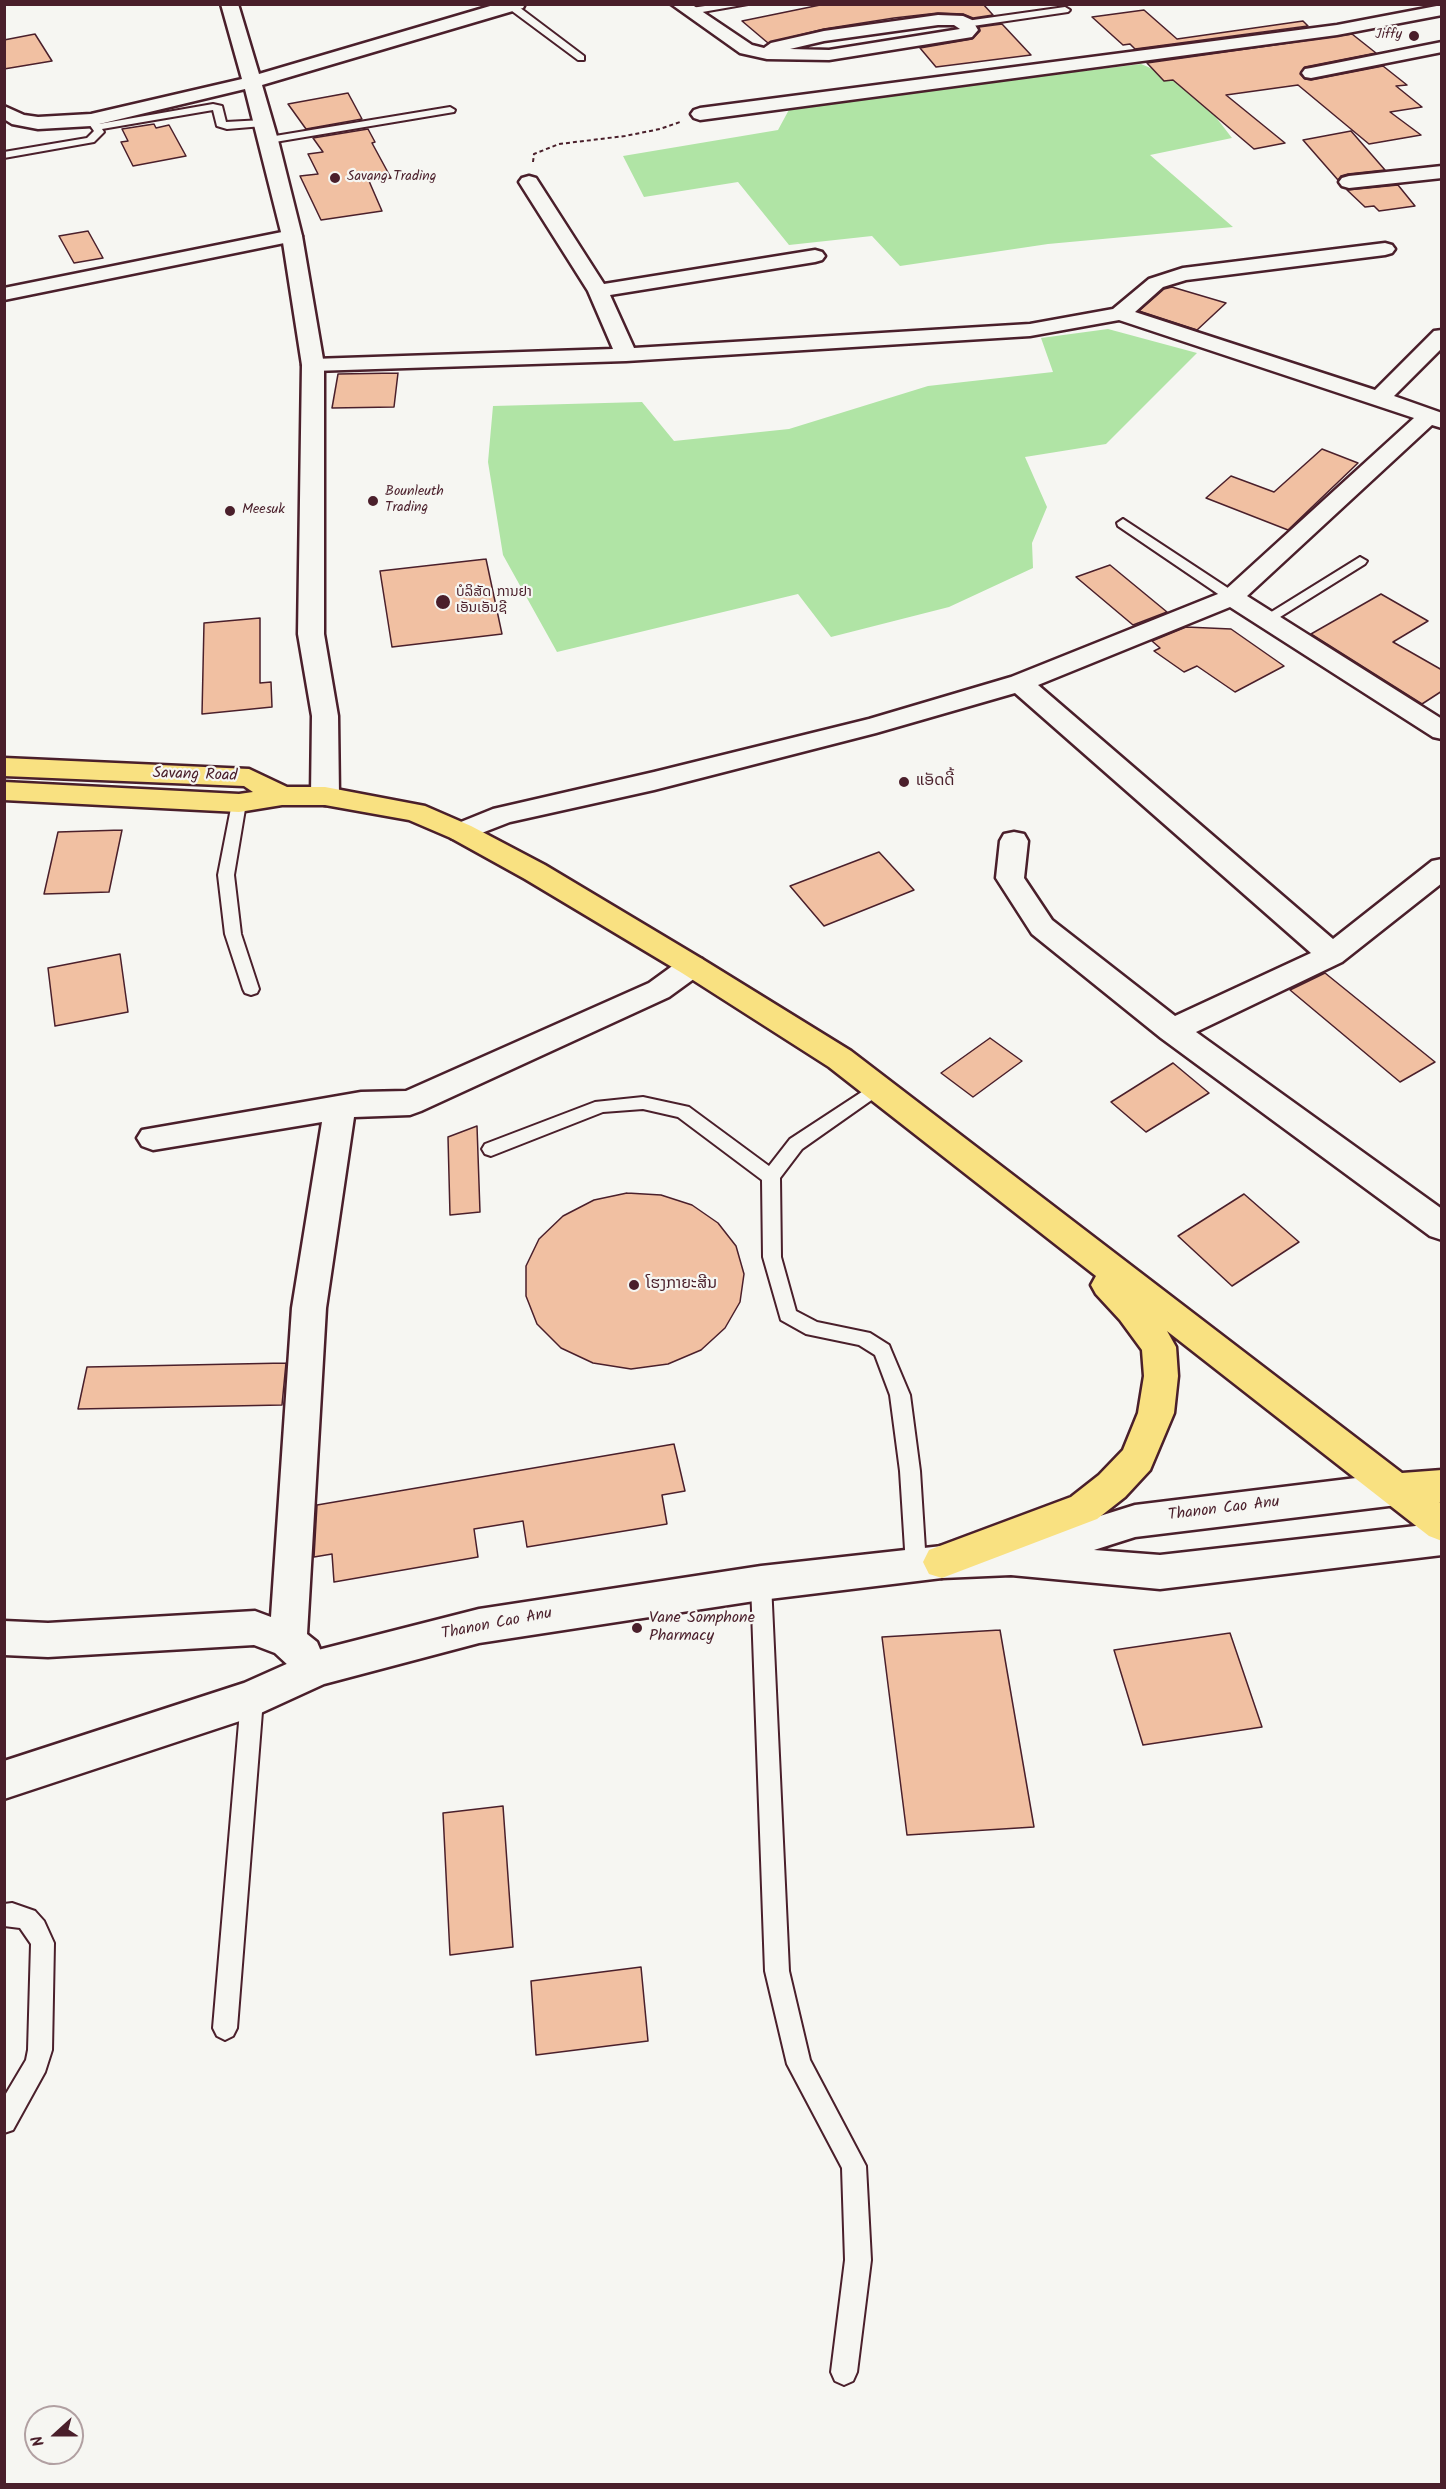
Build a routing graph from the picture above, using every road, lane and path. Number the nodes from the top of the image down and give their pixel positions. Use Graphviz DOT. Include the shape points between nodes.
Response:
graph roads {
  1 [pos="229,4"];
  2 [pos="744,4"];
  3 [pos="514,5"];
  4 [pos="685,8"];
  5 [pos="1065,10"];
  6 [pos="1442,10"];
  7 [pos="966,24"];
  8 [pos="1442,47"];
  9 [pos="581,58"];
  10 [pos="1311,73"];
  11 [pos="252,82"];
  12 [pos="450,110"];
  13 [pos="4,111"];
  14 [pos="700,114"];
  15 [pos="94,123"];
  16 [pos="266,131"];
  17 [pos="4,156"];
  18 [pos="1442,172"];
  19 [pos="529,182"];
  20 [pos="1349,182"];
  21 [pos="292,236"];
  22 [pos="1384,249"];
  23 [pos="815,256"];
  24 [pos="598,291"];
  25 [pos="4,294"];
  26 [pos="1120,314"];
  27 [pos="1442,336"];
  28 [pos="626,355"];
  29 [pos="313,366"];
  30 [pos="1379,398"];
  31 [pos="1435,419"];
  32 [pos="1124,523"];
  33 [pos="1360,561"];
  34 [pos="1232,597"];
  35 [pos="1267,619"];
  36 [pos="1020,683"];
  37 [pos="1442,731"];
  38 [pos="4,767"];
  39 [pos="4,791"];
  40 [pos="282,796"];
  41 [pos="325,796"];
  42 [pos="239,804"];
  43 [pos="461,832"];
  44 [pos="1014,841"];
  45 [pos="1442,868"];
  46 [pos="1332,955"];
  47 [pos="692,966"];
  48 [pos="251,989"];
  49 [pos="1172,1030"];
  50 [pos="877,1088"];
  51 [pos="340,1108"];
  52 [pos="153,1138"];
  53 [pos="491,1149"];
  54 [pos="771,1177"];
  55 [pos="1036,1210"];
  56 [pos="1442,1227"];
  57 [pos="1442,1486"];
  58 [pos="1397,1490"];
  59 [pos="1442,1525"];
  60 [pos="1442,1539"];
  61 [pos="1011,1559"];
  62 [pos="929,1564"];
  63 [pos="761,1583"];
  64 [pos="4,1638"];
  65 [pos="288,1641"];
  66 [pos="318,1668"];
  67 [pos="252,1699"];
  68 [pos="4,1780"];
  69 [pos="4,1915"];
  70 [pos="225,2028"];
  71 [pos="4,2121"];
  72 [pos="844,2372"];
  1 -- 11 [label="street"];
  2 -- 4 [label="lane"];
  3 -- 9 [label="lane"];
  3 -- 11 [label="street"];
  4 -- 7 [label="street" via="746,49 767,54 830,55 966,33"];
  5 -- 7 [label="lane"];
  6 -- 14 [label="street" via="1337,30"];
  8 -- 10 [label="street"];
  11 -- 15 [label="street"];
  11 -- 16 [label="street"];
  12 -- 16 [label="lane"];
  13 -- 15 [label="street" via="19,120 38,123"];
  14 -- 19 [label="path" via="660,129 559,144 534,154"];
  15 -- 16 [label="lane" via="213,106 218,108 221,124"];
  15 -- 17 [label="lane" via="99,132 90,140"];
  16 -- 21 [label="street"];
  18 -- 20 [label="street"];
  19 -- 24 [label="street"];
  21 -- 25 [label="street"];
  21 -- 29 [label="street"];
  22 -- 26 [label="street" via="1183,274 1156,283"];
  23 -- 24 [label="street"];
  24 -- 28 [label="street"];
  26 -- 28 [label="street" via="1030,330"];
  26 -- 30 [label="street"];
  27 -- 30 [label="street"];
  28 -- 29 [label="street"];
  29 -- 41 [label="street" via="311,634 325,716"];
  30 -- 31 [label="street"];
  31 -- 34 [label="street"];
  32 -- 34 [label="lane"];
  33 -- 35 [label="lane"];
  34 -- 35 [label="street"];
  34 -- 36 [label="street"];
  35 -- 37 [label="street"];
  36 -- 43 [label="street" via="865,728 503,815"];
  36 -- 46 [label="street"];
  38 -- 40 [label="main road, Savang Road" via="249,778"];
  39 -- 42 [label="main road, Savang Road"];
  40 -- 41 [label="main road"];
  40 -- 42 [label="main road, Savang Road"];
  41 -- 43 [label="main road" via="415,812"];
  42 -- 48 [label="lane" via="226,875 233,934"];
  43 -- 47 [label="main road"];
  44 -- 49 [label="street" via="1010,878 1042,927"];
  45 -- 46 [label="street"];
  46 -- 49 [label="street"];
  47 -- 50 [label="main road" via="840,1059"];
  47 -- 51 [label="street" via="659,990 410,1103"];
  49 -- 56 [label="street"];
  50 -- 54 [label="lane" via="796,1144"];
  50 -- 55 [label="main road"];
  51 -- 52 [label="street"];
  51 -- 65 [label="street" via="309,1308"];
  53 -- 54 [label="lane" via="601,1106 643,1103 683,1112"];
  54 -- 62 [label="lane" via="772,1257 788,1315 813,1329 863,1338 882,1350 900,1395"];
  55 -- 58 [label="main road"];
  55 -- 62 [label="main road" via="1132,1310 1159,1347 1161,1376 1156,1413 1137,1459 1084,1508"];
  57 -- 58 [label="main road, Thanon Cao Anu"];
  58 -- 59 [label="main road"];
  58 -- 61 [label="street, Thanon Cao Anu" via="1135,1521"];
  60 -- 61 [label="street, Thanon Cao Anu" via="1160,1572"];
  61 -- 62 [label="street, Thanon Cao Anu"];
  62 -- 63 [label="street, Thanon Cao Anu"];
  63 -- 66 [label="street, Thanon Cao Anu" via="479,1626"];
  63 -- 72 [label="lane" via="777,1971 799,2064 854,2166 858,2260"];
  64 -- 65 [label="street" via="48,1640 255,1628"];
  65 -- 66 [label="street"];
  66 -- 67 [label="street, Thanon Cao Anu"];
  67 -- 68 [label="street, Thanon Cao Anu"];
  67 -- 70 [label="lane"];
  69 -- 71 [label="lane" via="27,1919 43,1943 37,2064"];
}
